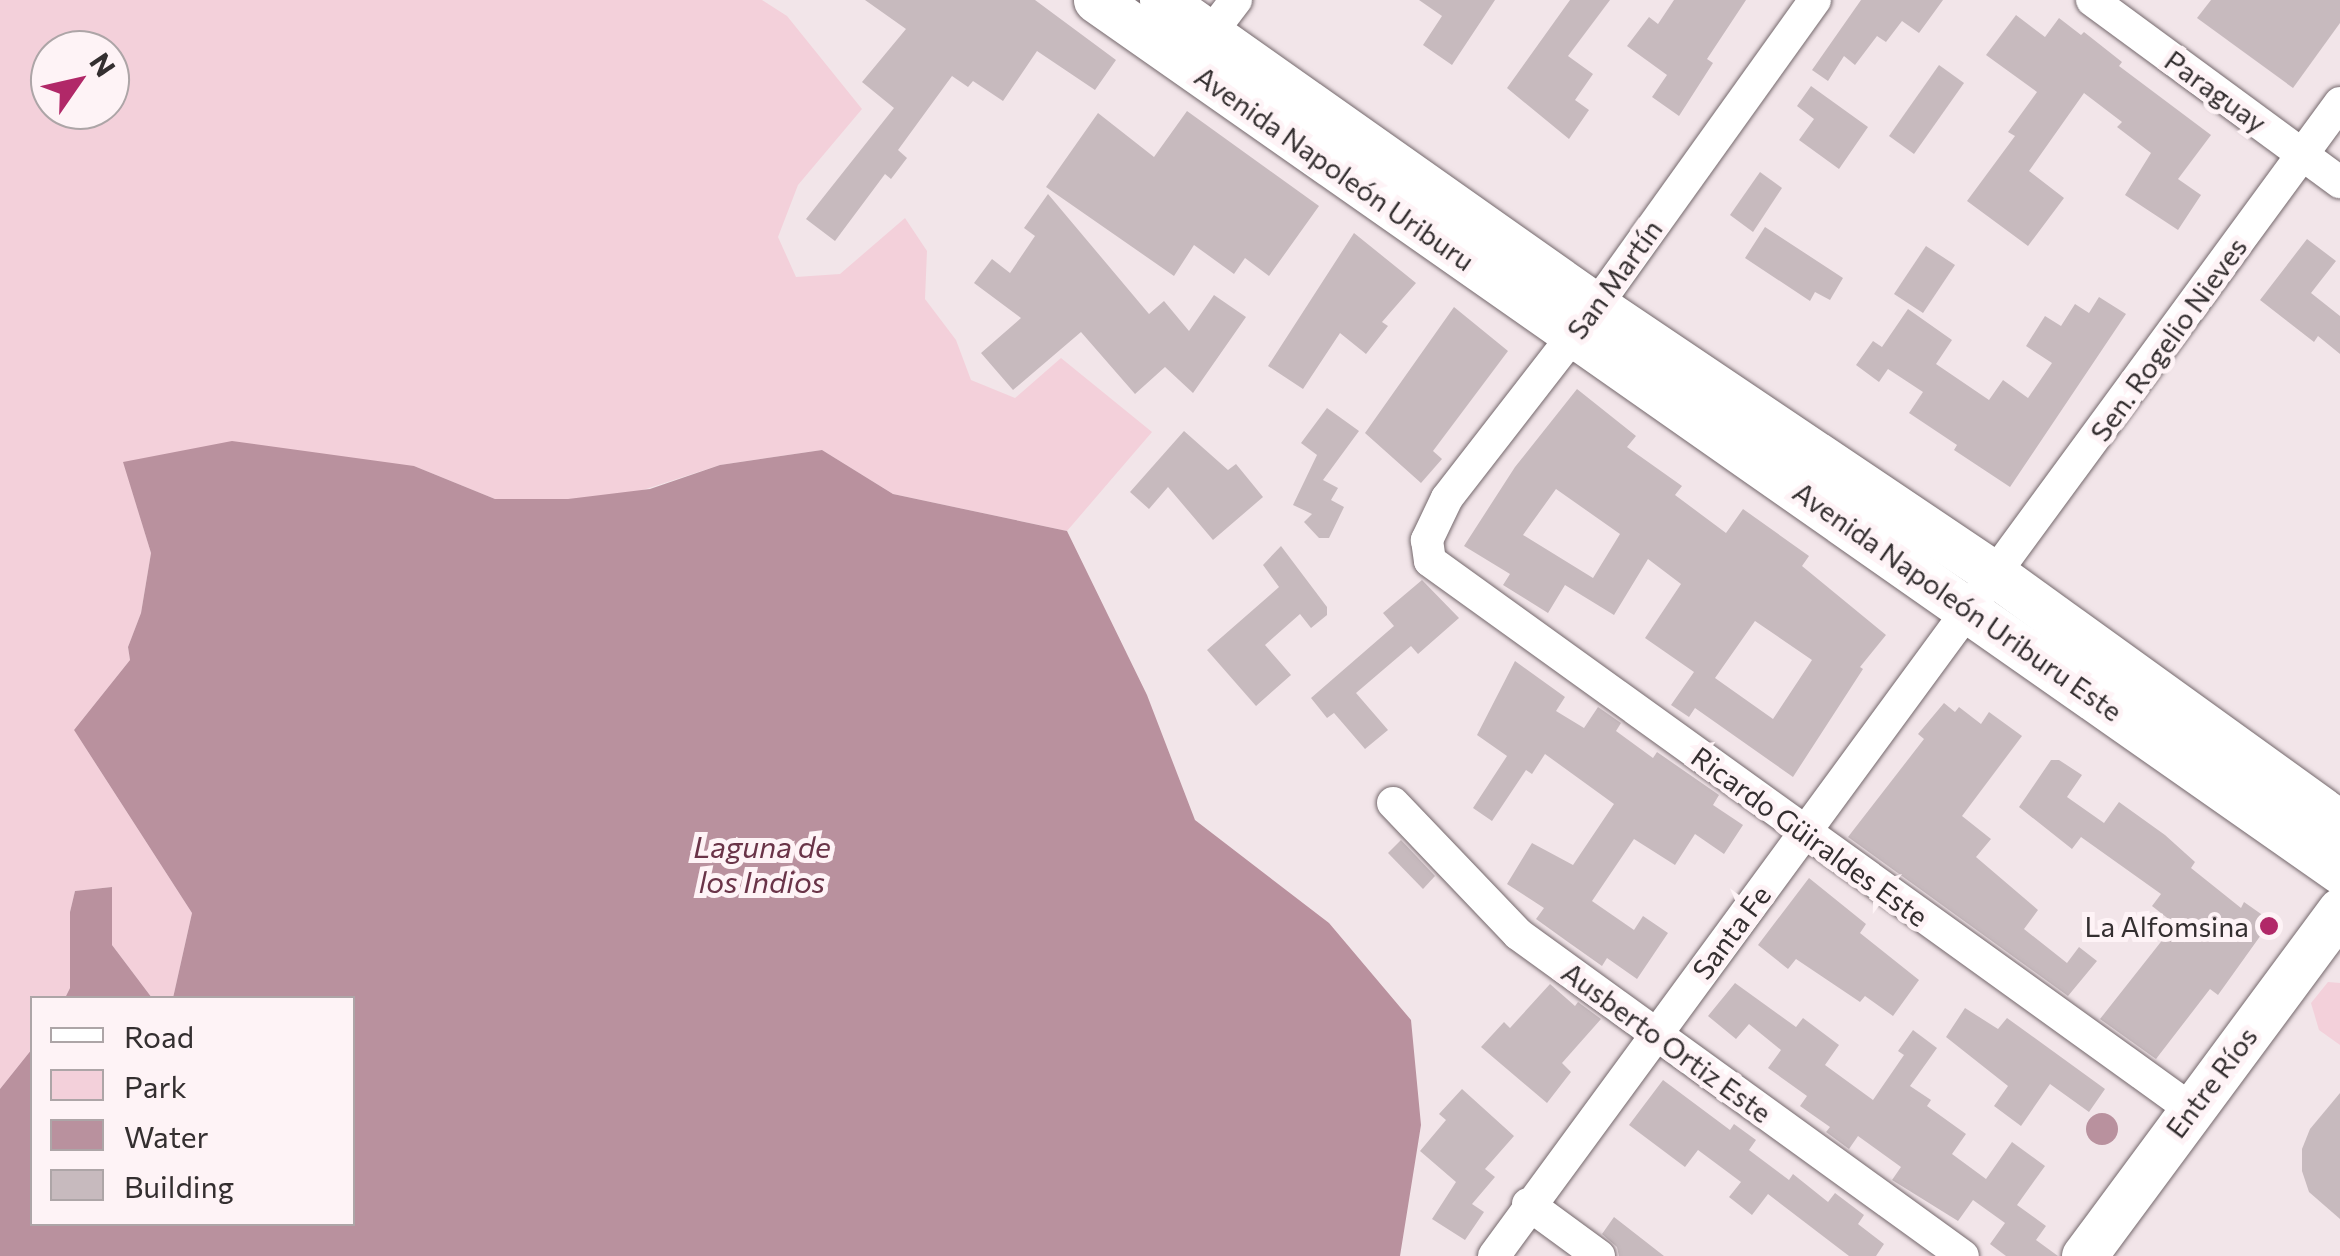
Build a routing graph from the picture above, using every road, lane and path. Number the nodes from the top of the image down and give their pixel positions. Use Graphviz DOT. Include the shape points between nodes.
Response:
graph roads {
  1 [pos="1096,0"];
  2 [pos="1162,0"];
  3 [pos="1815,0"];
  4 [pos="2092,0"];
  5 [pos="1223,17"];
  6 [pos="2340,103"];
  7 [pos="2302,154"];
  8 [pos="2340,182"];
  9 [pos="1585,320"];
  10 [pos="1430,561"];
  11 [pos="1983,592"];
  12 [pos="1392,803"];
  13 [pos="2340,822"];
  14 [pos="1804,833"];
  15 [pos="2340,871"];
  16 [pos="2340,910"];
  17 [pos="1655,1034"];
  18 [pos="2191,1108"];
  19 [pos="1528,1204"];
  20 [pos="1494,1256"];
  21 [pos="1599,1256"];
  22 [pos="1963,1256"];
  23 [pos="2084,1256"];
  1 -- 9 [label="main road, Avenida Napoleón Uriburu"];
  2 -- 5 [label="main road, Avenida Napoleón Uriburu"];
  3 -- 9 [label="street, San Martín"];
  4 -- 7 [label="street, Paraguay"];
  5 -- 9 [label="main road, Avenida Napoleón Uriburu"];
  6 -- 7 [label="street, Sen. Rogelio Nieves"];
  7 -- 8 [label="street, Paraguay"];
  7 -- 11 [label="street, Sen. Rogelio Nieves"];
  9 -- 10 [label="street, San Martín" via="1447,498 1427,540"];
  9 -- 11 [label="main road, Avenida Napoleón Uriburu Este"];
  10 -- 14 [label="street, Ricardo Güiraldes Este"];
  11 -- 13 [label="main road, Avenida Napoleón Uriburu Este"];
  11 -- 14 [label="street, Santa Fe"];
  11 -- 15 [label="main road, Avenida Napoleón Uriburu Este"];
  12 -- 17 [label="street, Ausberto Ortiz Este" via="1518,934"];
  14 -- 17 [label="street, Santa Fe"];
  14 -- 18 [label="street, Ricardo Güiraldes Este"];
  16 -- 18 [label="main road, Entre Ríos"];
  17 -- 19 [label="street, Santa Fe"];
  17 -- 22 [label="street, Ausberto Ortiz Este"];
  18 -- 23 [label="main road, Entre Ríos"];
  19 -- 20 [label="street, Santa Fe"];
  19 -- 21 [label="street"];
}
